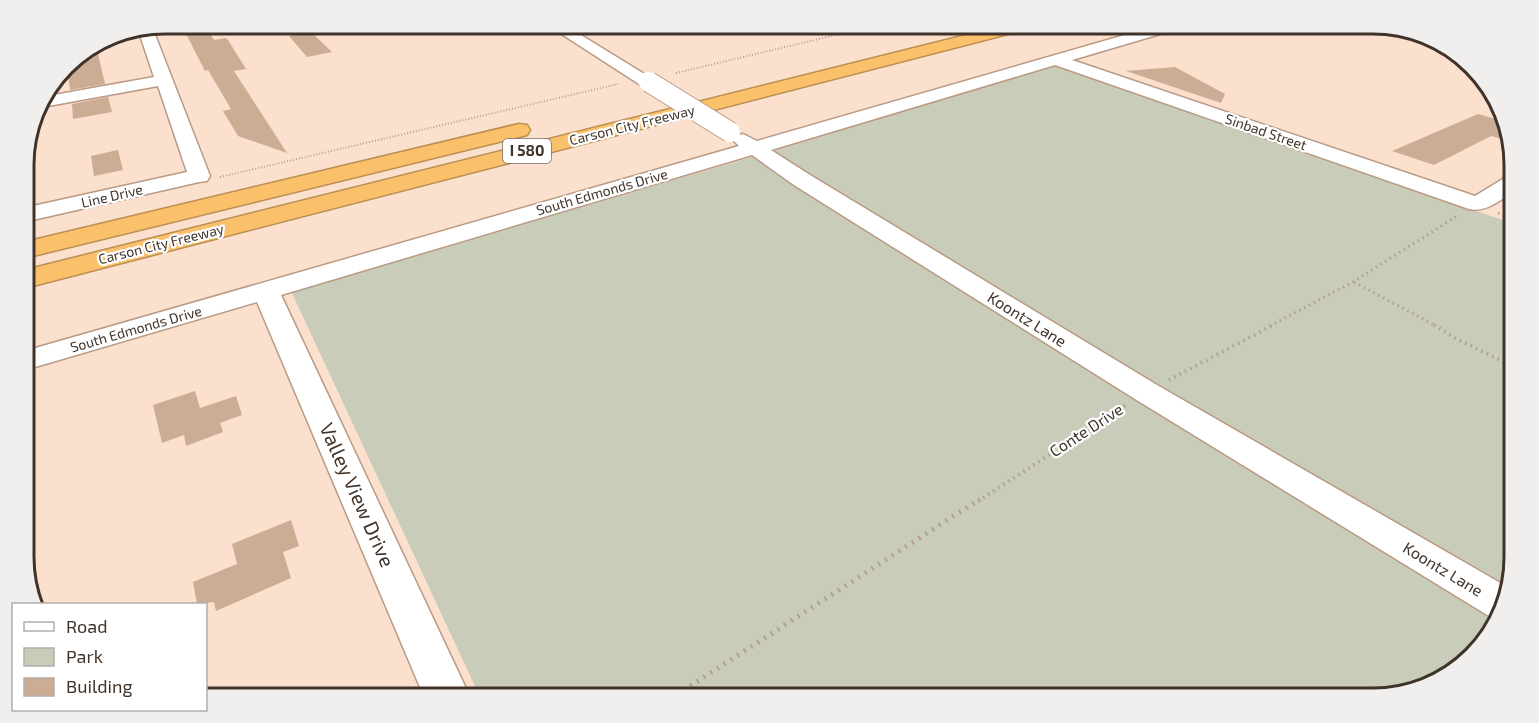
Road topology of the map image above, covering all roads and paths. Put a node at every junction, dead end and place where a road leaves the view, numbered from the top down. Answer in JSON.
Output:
{"nodes":[{"id":1,"x":838,"y":34,"type":"edge"},
{"id":2,"x":915,"y":34,"type":"edge"},
{"id":3,"x":988,"y":34,"type":"edge"},
{"id":4,"x":1144,"y":34,"type":"edge"},
{"id":5,"x":571,"y":35,"type":"edge"},
{"id":6,"x":147,"y":36,"type":"edge"},
{"id":7,"x":1055,"y":60,"type":"junction"},
{"id":8,"x":644,"y":79,"type":"junction"},
{"id":9,"x":164,"y":80,"type":"junction"},
{"id":10,"x":52,"y":101,"type":"edge"},
{"id":11,"x":637,"y":102,"type":"dead end"},
{"id":12,"x":544,"y":124,"type":"dead end"},
{"id":13,"x":742,"y":140,"type":"junction"},
{"id":14,"x":206,"y":177,"type":"junction"},
{"id":15,"x":1504,"y":188,"type":"edge"},
{"id":16,"x":1484,"y":200,"type":"junction"},
{"id":17,"x":1504,"y":203,"type":"edge"},
{"id":18,"x":35,"y":213,"type":"edge"},
{"id":19,"x":35,"y":248,"type":"edge"},
{"id":20,"x":35,"y":277,"type":"edge"},
{"id":21,"x":1353,"y":282,"type":"junction"},
{"id":22,"x":266,"y":291,"type":"junction"},
{"id":23,"x":34,"y":358,"type":"edge"},
{"id":24,"x":1504,"y":362,"type":"edge"},
{"id":25,"x":1146,"y":392,"type":"junction"},
{"id":26,"x":1497,"y":601,"type":"edge"},
{"id":27,"x":443,"y":688,"type":"edge"},
{"id":28,"x":690,"y":688,"type":"edge"}],
"edges":[{"from":1,"to":8,"type":"path"},
{"from":2,"to":11,"type":"highway","name":"Carson City Freeway"},
{"from":3,"to":20,"type":"highway","name":"Carson City Freeway","number":"I 580"},
{"from":4,"to":7,"type":"street","name":"South Edmonds Drive"},
{"from":5,"to":8,"type":"street","name":"Koontz Lane"},
{"from":6,"to":9,"type":"street"},
{"from":7,"to":13,"type":"street","name":"South Edmonds Drive"},
{"from":7,"to":16,"type":"street","name":"Sinbad Street"},
{"from":8,"to":13,"type":"street","name":"Koontz Lane","bridge":true},
{"from":8,"to":14,"type":"path"},
{"from":9,"to":10,"type":"street"},
{"from":9,"to":14,"type":"street"},
{"from":12,"to":19,"type":"highway","name":"Carson City Freeway","number":"I 580"},
{"from":13,"to":22,"type":"street","name":"South Edmonds Drive"},
{"from":13,"to":25,"type":"street","name":"Koontz Lane"},
{"from":14,"to":18,"type":"street","name":"Line Drive"},
{"from":15,"to":16,"type":"street"},
{"from":16,"to":17,"type":"street","name":"Sinbad Street"},
{"from":16,"to":21,"type":"path","name":"Conte Drive"},
{"from":21,"to":24,"type":"path"},
{"from":21,"to":25,"type":"path","name":"Conte Drive"},
{"from":22,"to":23,"type":"street","name":"South Edmonds Drive"},
{"from":22,"to":27,"type":"street","name":"Valley View Drive"},
{"from":25,"to":26,"type":"street","name":"Koontz Lane"},
{"from":25,"to":28,"type":"path","name":"Conte Drive"}]}
